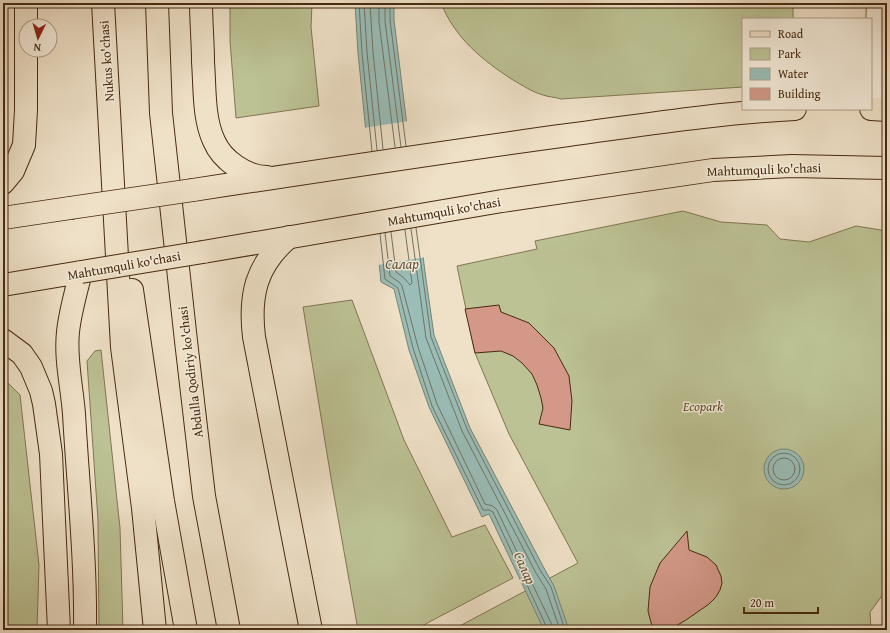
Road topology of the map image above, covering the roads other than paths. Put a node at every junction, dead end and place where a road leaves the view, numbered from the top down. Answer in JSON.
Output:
{"nodes":[{"id":1,"x":26,"y":3,"type":"edge"},
{"id":2,"x":103,"y":3,"type":"edge"},
{"id":3,"x":157,"y":3,"type":"edge"},
{"id":4,"x":201,"y":3,"type":"edge"},
{"id":5,"x":878,"y":3,"type":"edge"},
{"id":6,"x":877,"y":109,"type":"edge"},
{"id":7,"x":775,"y":110,"type":"edge"},
{"id":8,"x":110,"y":120,"type":"junction"},
{"id":9,"x":887,"y":168,"type":"edge"},
{"id":10,"x":276,"y":178,"type":"junction"},
{"id":11,"x":3,"y":183,"type":"edge"},
{"id":12,"x":3,"y":218,"type":"edge"},
{"id":13,"x":289,"y":237,"type":"junction"},
{"id":14,"x":81,"y":272,"type":"junction"},
{"id":15,"x":3,"y":285,"type":"edge"},
{"id":16,"x":3,"y":340,"type":"edge"},
{"id":17,"x":59,"y":630,"type":"edge"},
{"id":18,"x":85,"y":630,"type":"edge"},
{"id":19,"x":155,"y":630,"type":"edge"},
{"id":20,"x":186,"y":630,"type":"edge"},
{"id":21,"x":229,"y":630,"type":"edge"},
{"id":22,"x":311,"y":630,"type":"edge"}],
"edges":[{"from":1,"to":11,"type":"main road"},
{"from":2,"to":8,"type":"main road","name":"Nukus ko'chasi"},
{"from":3,"to":21,"type":"main road","name":"Abdulla Qodiriy ko'chasi"},
{"from":4,"to":10,"type":"main road"},
{"from":5,"to":6,"type":"street"},
{"from":7,"to":10,"type":"main road"},
{"from":8,"to":19,"type":"main road"},
{"from":8,"to":20,"type":"main road"},
{"from":9,"to":13,"type":"main road","name":"Mahtumquli ko'chasi"},
{"from":10,"to":12,"type":"main road","bridge":true},
{"from":13,"to":14,"type":"main road","name":"Mahtumquli ko'chasi","bridge":true},
{"from":13,"to":22,"type":"main road"},
{"from":14,"to":15,"type":"main road","name":"Mahtumquli ko'chasi"},
{"from":14,"to":18,"type":"main road"},
{"from":16,"to":17,"type":"main road"}]}
